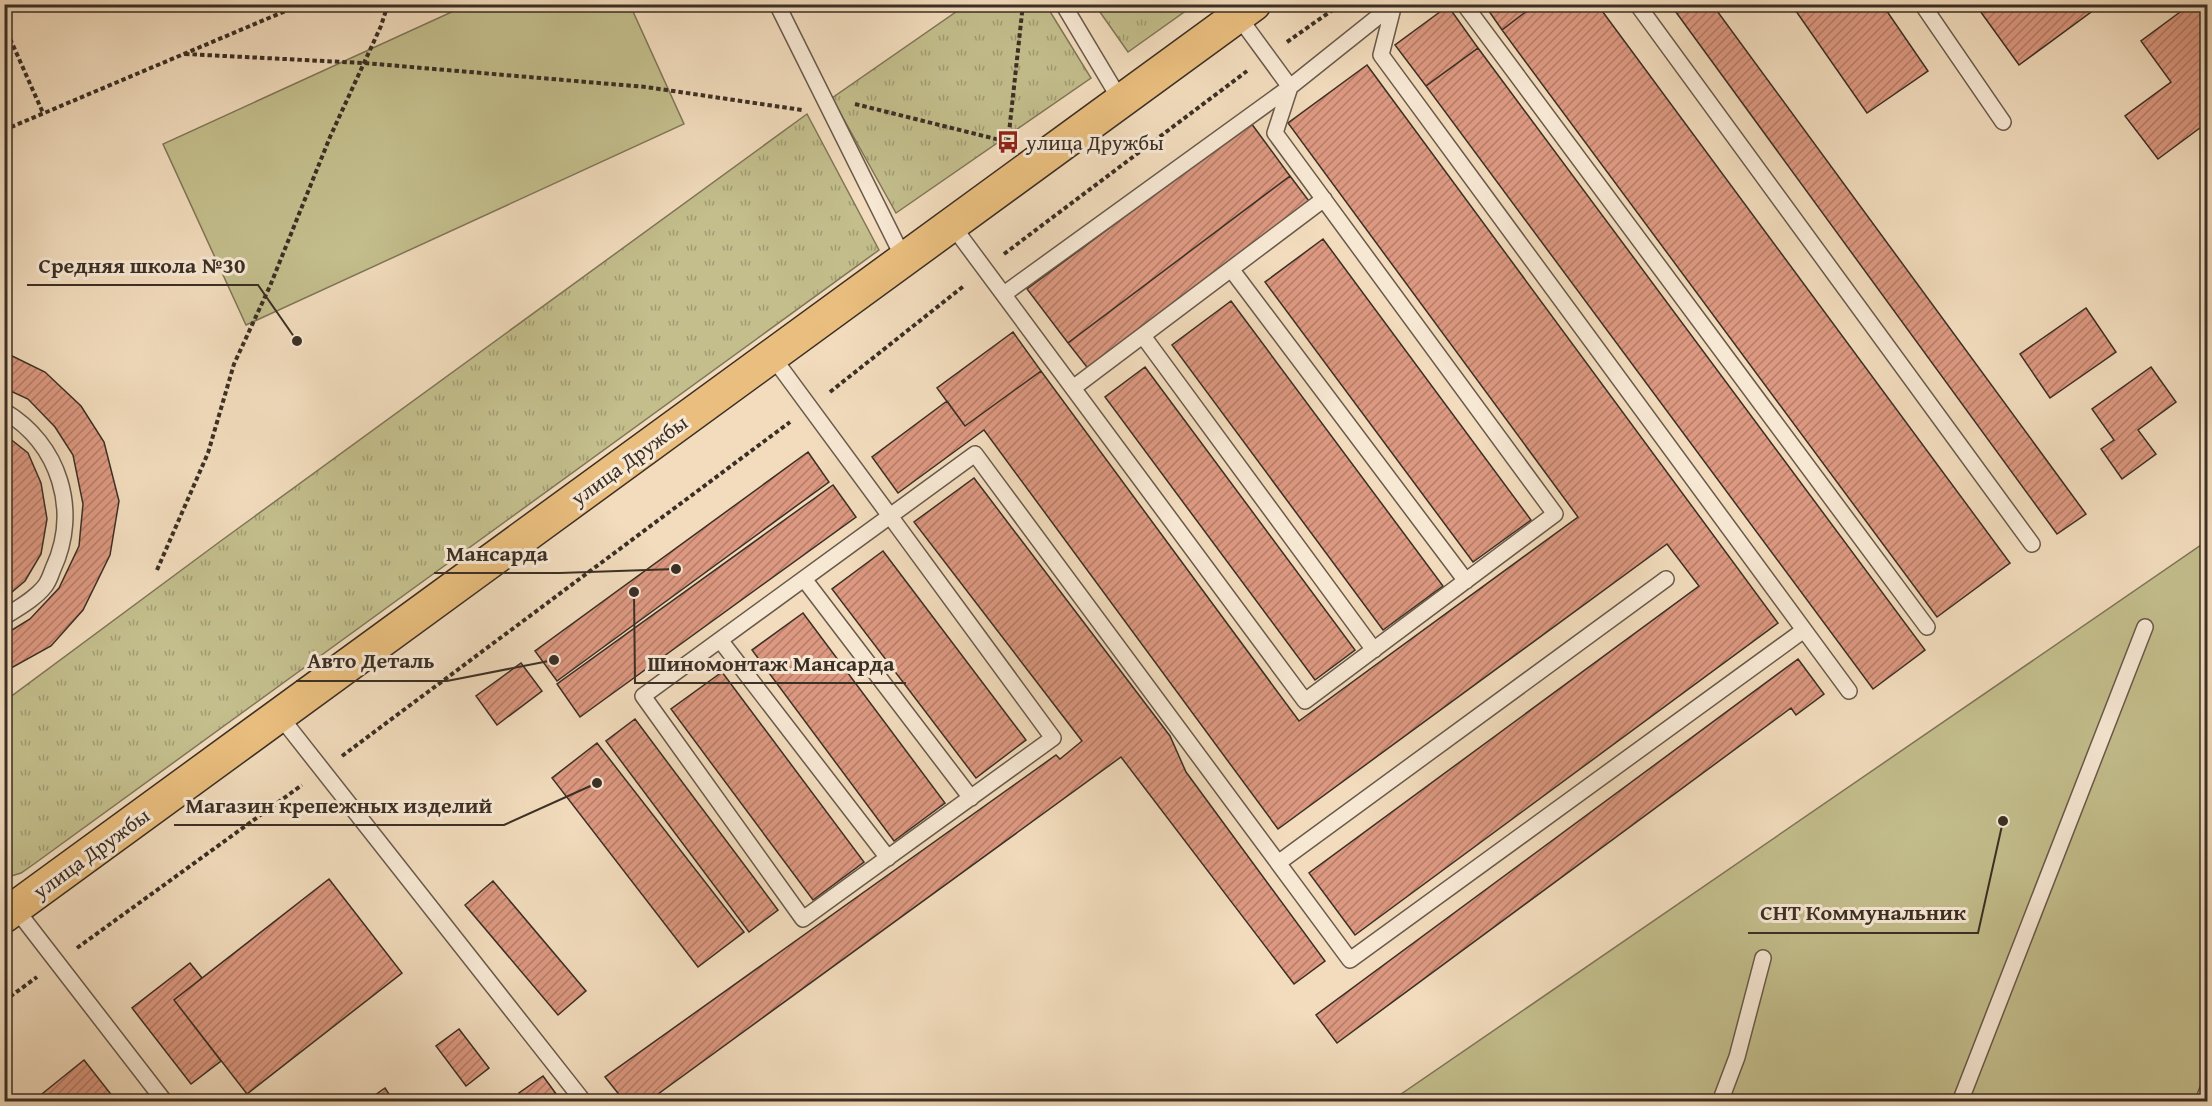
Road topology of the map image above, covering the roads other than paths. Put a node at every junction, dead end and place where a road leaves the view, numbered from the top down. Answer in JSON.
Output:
{"nodes":[{"id":1,"x":777,"y":4,"type":"edge"},
{"id":2,"x":1063,"y":4,"type":"edge"},
{"id":3,"x":1464,"y":4,"type":"edge"},
{"id":4,"x":1637,"y":4,"type":"edge"},
{"id":5,"x":1922,"y":4,"type":"edge"},
{"id":6,"x":1246,"y":10,"type":"edge"},
{"id":7,"x":1290,"y":87,"type":"junction"},
{"id":8,"x":1121,"y":101,"type":"junction"},
{"id":9,"x":2003,"y":122,"type":"dead end"},
{"id":10,"x":1324,"y":199,"type":"junction"},
{"id":11,"x":952,"y":225,"type":"junction"},
{"id":12,"x":904,"y":259,"type":"junction"},
{"id":13,"x":1231,"y":269,"type":"junction"},
{"id":14,"x":1004,"y":294,"type":"junction"},
{"id":15,"x":1143,"y":336,"type":"junction"},
{"id":16,"x":772,"y":356,"type":"junction"},
{"id":17,"x":1073,"y":388,"type":"junction"},
{"id":18,"x":4,"y":411,"type":"edge"},
{"id":19,"x":890,"y":516,"type":"junction"},
{"id":20,"x":2032,"y":544,"type":"dead end"},
{"id":21,"x":804,"y":579,"type":"junction"},
{"id":22,"x":1666,"y":579,"type":"dead end"},
{"id":23,"x":1466,"y":581,"type":"junction"},
{"id":24,"x":4,"y":617,"type":"edge"},
{"id":25,"x":1927,"y":627,"type":"dead end"},
{"id":26,"x":2145,"y":627,"type":"dead end"},
{"id":27,"x":1804,"y":630,"type":"junction"},
{"id":28,"x":720,"y":640,"type":"junction"},
{"id":29,"x":1374,"y":650,"type":"junction"},
{"id":30,"x":1849,"y":691,"type":"dead end"},
{"id":31,"x":279,"y":715,"type":"junction"},
{"id":32,"x":971,"y":798,"type":"junction"},
{"id":33,"x":888,"y":858,"type":"junction"},
{"id":34,"x":1278,"y":863,"type":"junction"},
{"id":35,"x":7,"y":913,"type":"edge"},
{"id":36,"x":1763,"y":958,"type":"dead end"},
{"id":37,"x":2208,"y":1089,"type":"edge"},
{"id":38,"x":165,"y":1101,"type":"edge"},
{"id":39,"x":584,"y":1101,"type":"edge"},
{"id":40,"x":1720,"y":1101,"type":"edge"},
{"id":41,"x":1960,"y":1101,"type":"edge"},
{"id":42,"x":2203,"y":1101,"type":"edge"}],
"edges":[{"from":1,"to":12,"type":"lane"},
{"from":2,"to":8,"type":"lane"},
{"from":3,"to":25,"type":"lane"},
{"from":4,"to":20,"type":"lane"},
{"from":5,"to":9,"type":"lane"},
{"from":6,"to":7,"type":"lane"},
{"from":6,"to":8,"type":"main road","name":"улица Дружбы"},
{"from":7,"to":10,"type":"lane"},
{"from":7,"to":14,"type":"lane"},
{"from":7,"to":27,"type":"lane"},
{"from":8,"to":11,"type":"main road","name":"улица Дружбы"},
{"from":10,"to":13,"type":"lane"},
{"from":10,"to":23,"type":"lane"},
{"from":11,"to":12,"type":"main road","name":"улица Дружбы"},
{"from":11,"to":14,"type":"lane"},
{"from":12,"to":16,"type":"main road","name":"улица Дружбы"},
{"from":13,"to":15,"type":"lane"},
{"from":13,"to":23,"type":"lane"},
{"from":14,"to":17,"type":"lane"},
{"from":15,"to":17,"type":"lane"},
{"from":15,"to":29,"type":"lane"},
{"from":16,"to":19,"type":"lane"},
{"from":16,"to":31,"type":"main road","name":"улица Дружбы"},
{"from":17,"to":29,"type":"lane"},
{"from":18,"to":24,"type":"lane"},
{"from":19,"to":21,"type":"lane"},
{"from":19,"to":32,"type":"lane"},
{"from":19,"to":34,"type":"lane"},
{"from":21,"to":28,"type":"lane"},
{"from":21,"to":32,"type":"lane"},
{"from":22,"to":34,"type":"lane"},
{"from":23,"to":29,"type":"lane"},
{"from":26,"to":41,"type":"lane"},
{"from":27,"to":30,"type":"lane"},
{"from":27,"to":34,"type":"lane"},
{"from":28,"to":33,"type":"lane"},
{"from":28,"to":33,"type":"lane"},
{"from":31,"to":35,"type":"main road","name":"улица Дружбы"},
{"from":31,"to":39,"type":"lane"},
{"from":32,"to":33,"type":"lane"},
{"from":35,"to":38,"type":"lane"},
{"from":36,"to":40,"type":"lane"},
{"from":37,"to":42,"type":"lane"}]}
